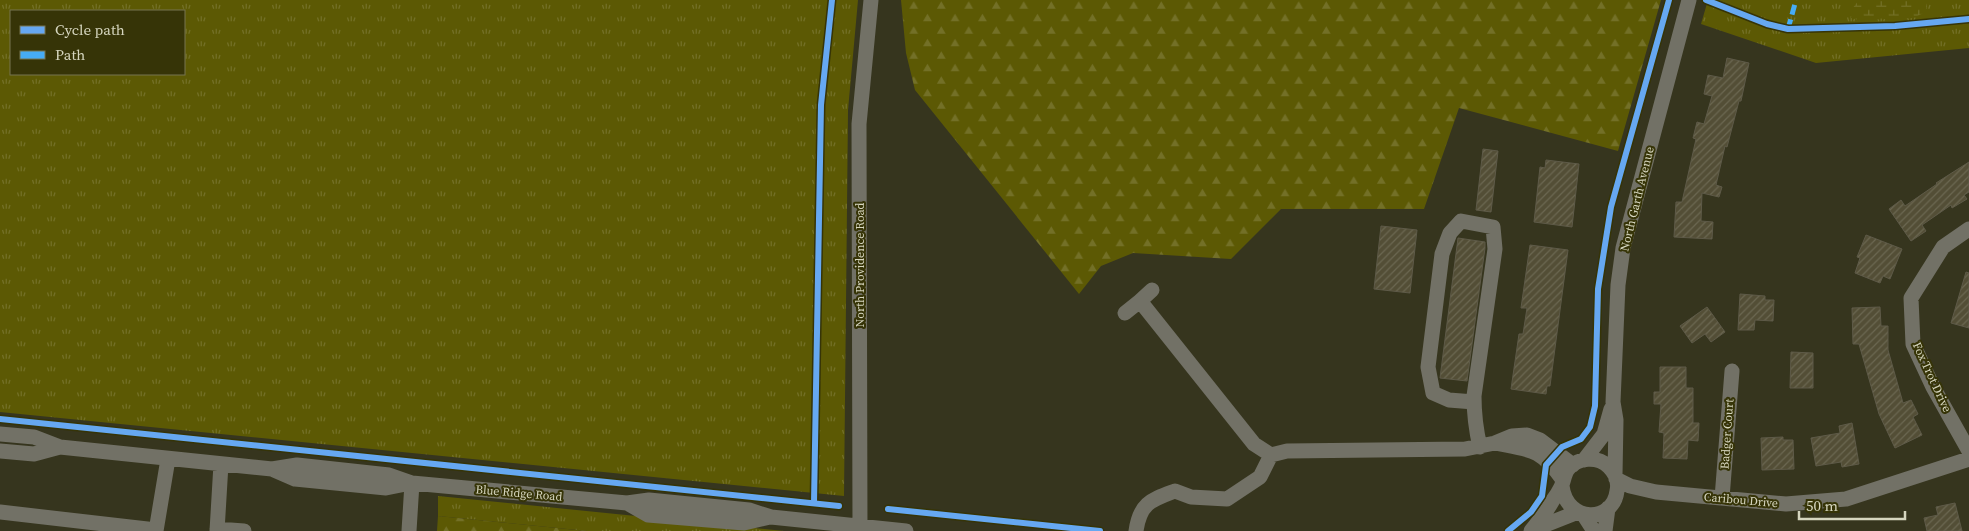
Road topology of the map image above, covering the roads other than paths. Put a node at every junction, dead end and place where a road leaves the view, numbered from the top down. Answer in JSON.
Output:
{"nodes":[{"id":1,"x":871,"y":0,"type":"edge"},
{"id":2,"x":1689,"y":0,"type":"edge"},
{"id":3,"x":1969,"y":230,"type":"edge"},
{"id":4,"x":1152,"y":290,"type":"dead end"},
{"id":5,"x":1140,"y":301,"type":"junction"},
{"id":6,"x":1125,"y":313,"type":"dead end"},
{"id":7,"x":1732,"y":371,"type":"dead end"},
{"id":8,"x":1474,"y":402,"type":"junction"},
{"id":9,"x":1613,"y":402,"type":"junction"},
{"id":10,"x":0,"y":434,"type":"edge"},
{"id":11,"x":1495,"y":443,"type":"junction"},
{"id":12,"x":1480,"y":447,"type":"junction"},
{"id":13,"x":60,"y":448,"type":"junction"},
{"id":14,"x":0,"y":451,"type":"edge"},
{"id":15,"x":1969,"y":451,"type":"edge"},
{"id":16,"x":1271,"y":455,"type":"junction"},
{"id":17,"x":168,"y":459,"type":"junction"},
{"id":18,"x":1969,"y":459,"type":"edge"},
{"id":19,"x":1578,"y":462,"type":"junction"},
{"id":20,"x":221,"y":464,"type":"junction"},
{"id":21,"x":1616,"y":477,"type":"junction"},
{"id":22,"x":412,"y":483,"type":"junction"},
{"id":23,"x":1562,"y":483,"type":"junction"},
{"id":24,"x":1656,"y":492,"type":"junction"},
{"id":25,"x":1722,"y":498,"type":"junction"},
{"id":26,"x":1611,"y":504,"type":"junction"},
{"id":27,"x":0,"y":512,"type":"edge"},
{"id":28,"x":1580,"y":513,"type":"junction"},
{"id":29,"x":860,"y":529,"type":"edge"},
{"id":30,"x":217,"y":530,"type":"edge"},
{"id":31,"x":156,"y":531,"type":"edge"},
{"id":32,"x":244,"y":531,"type":"edge"},
{"id":33,"x":409,"y":531,"type":"edge"},
{"id":34,"x":906,"y":531,"type":"edge"},
{"id":35,"x":1136,"y":531,"type":"edge"},
{"id":36,"x":1531,"y":531,"type":"edge"},
{"id":37,"x":1594,"y":531,"type":"edge"},
{"id":38,"x":1605,"y":531,"type":"edge"}],
"edges":[{"from":1,"to":29,"type":"street","name":"North Providence Road"},
{"from":2,"to":9,"type":"street","name":"North Garth Avenue"},
{"from":3,"to":15,"type":"street","name":"Fox Trot Drive"},
{"from":4,"to":5,"type":"street"},
{"from":5,"to":6,"type":"street"},
{"from":5,"to":16,"type":"street"},
{"from":7,"to":25,"type":"street","name":"Badger Court"},
{"from":8,"to":8,"type":"street"},
{"from":8,"to":12,"type":"street"},
{"from":9,"to":19,"type":"street","name":"North Garth Avenue"},
{"from":9,"to":21,"type":"street","name":"North Garth Avenue"},
{"from":10,"to":13,"type":"street","name":"Blue Ridge Road"},
{"from":11,"to":12,"type":"street"},
{"from":11,"to":19,"type":"street"},
{"from":11,"to":23,"type":"street"},
{"from":12,"to":16,"type":"street"},
{"from":13,"to":14,"type":"street","name":"Blue Ridge Road"},
{"from":13,"to":17,"type":"street","name":"Blue Ridge Road"},
{"from":16,"to":35,"type":"street"},
{"from":17,"to":20,"type":"street","name":"Blue Ridge Road"},
{"from":17,"to":31,"type":"street"},
{"from":18,"to":25,"type":"street","name":"Caribou Drive"},
{"from":19,"to":21,"type":"street"},
{"from":19,"to":23,"type":"street"},
{"from":20,"to":22,"type":"street","name":"Blue Ridge Road"},
{"from":20,"to":30,"type":"street"},
{"from":21,"to":24,"type":"street","name":"Caribou Drive"},
{"from":21,"to":26,"type":"street"},
{"from":22,"to":29,"type":"street","name":"Blue Ridge Road"},
{"from":22,"to":33,"type":"street"},
{"from":23,"to":28,"type":"street"},
{"from":23,"to":36,"type":"street"},
{"from":24,"to":25,"type":"street","name":"Caribou Drive"},
{"from":24,"to":26,"type":"street","name":"Caribou Drive"},
{"from":26,"to":28,"type":"street"},
{"from":26,"to":38,"type":"street"},
{"from":27,"to":31,"type":"street"},
{"from":28,"to":36,"type":"street"},
{"from":28,"to":37,"type":"street"},
{"from":29,"to":34,"type":"street","name":"Blue Ridge Road"},
{"from":30,"to":32,"type":"street"}]}
